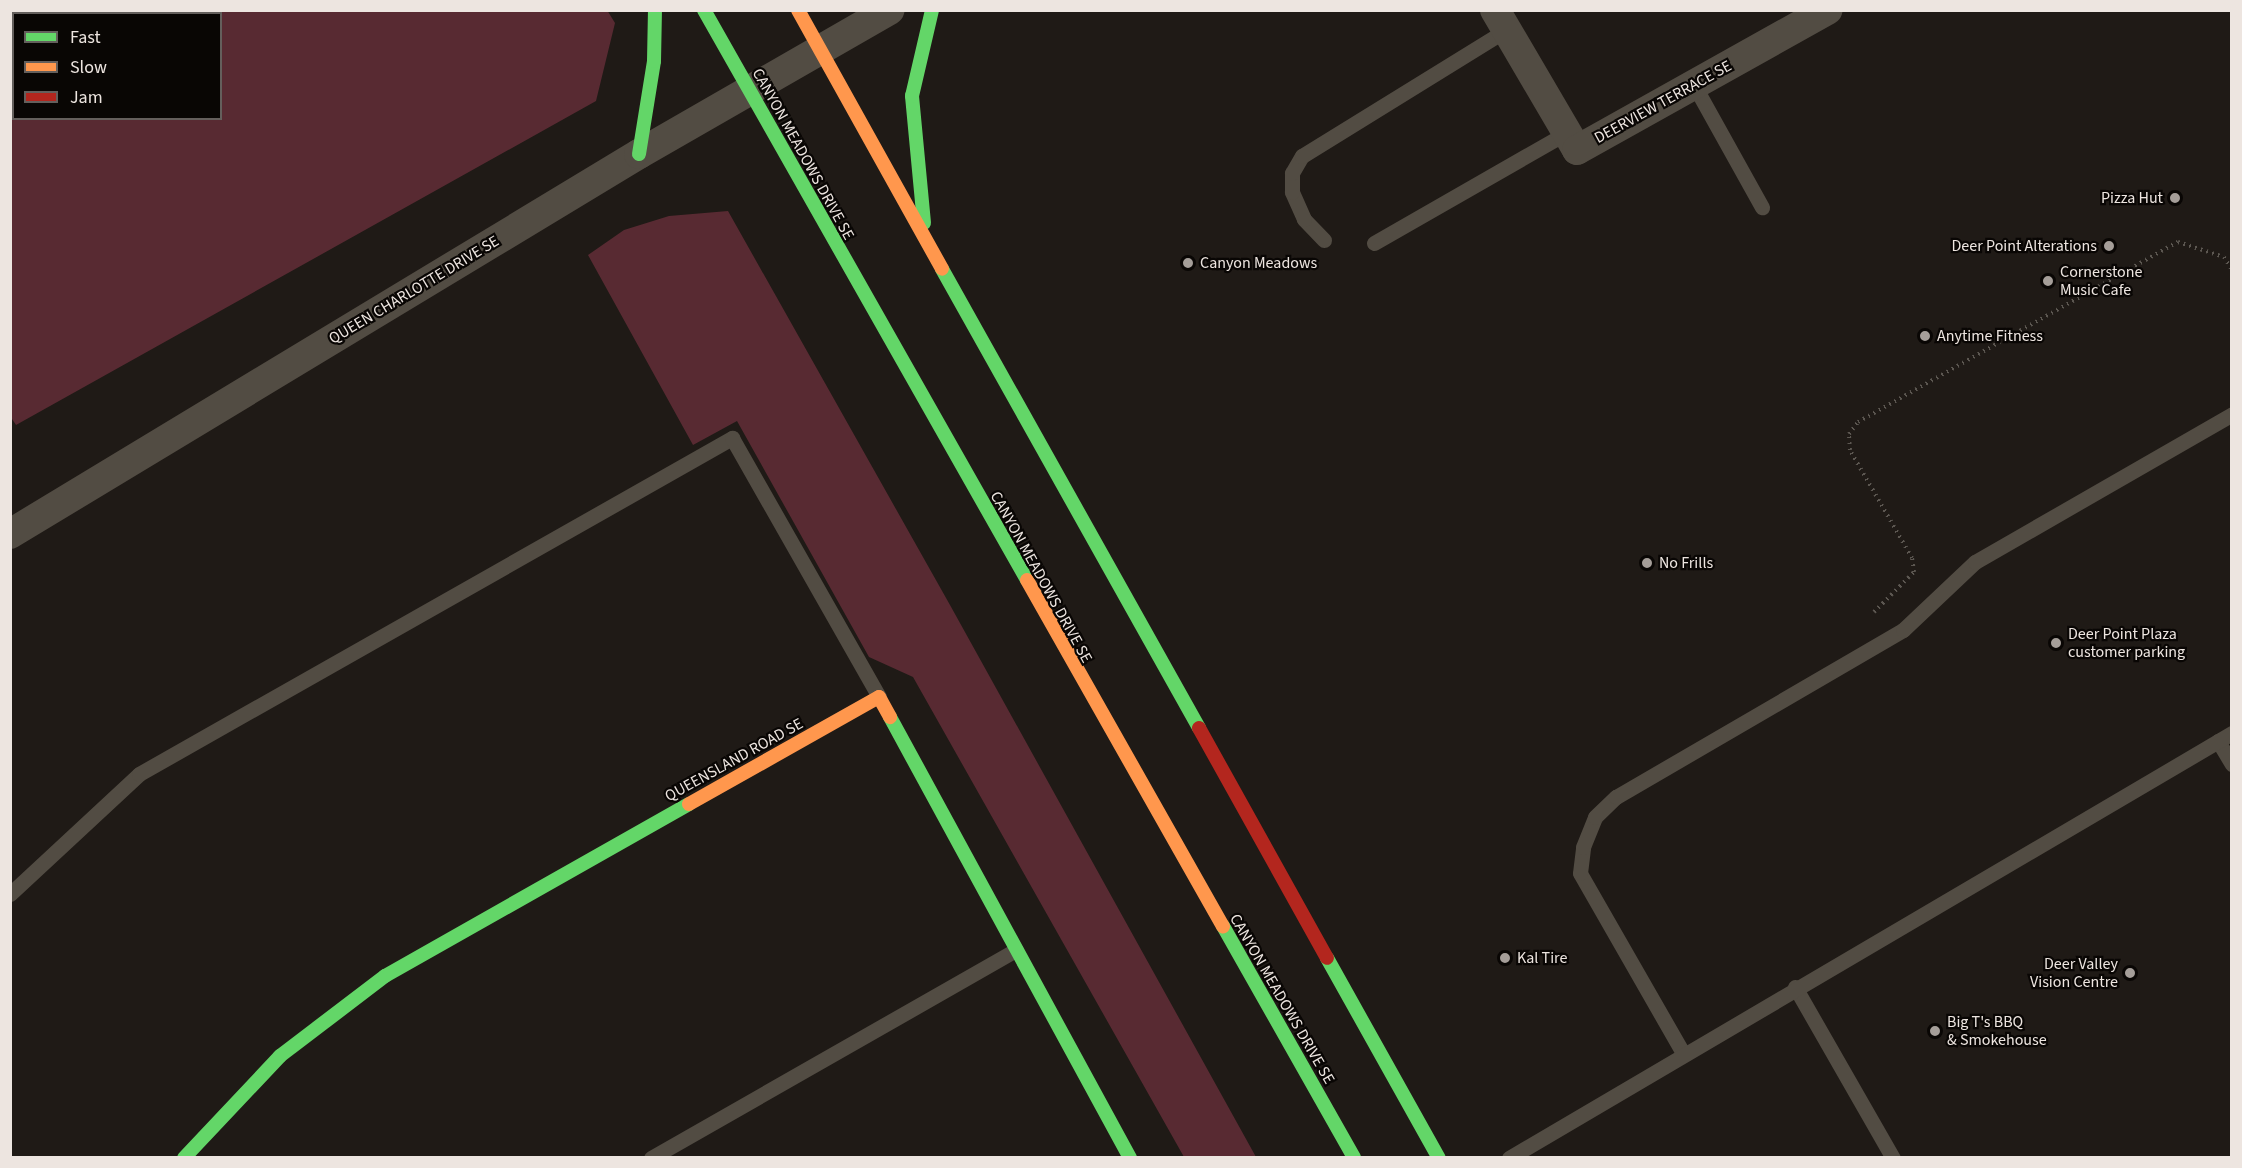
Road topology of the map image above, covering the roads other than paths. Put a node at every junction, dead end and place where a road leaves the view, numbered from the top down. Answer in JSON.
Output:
{"nodes":[{"id":1,"x":654,"y":10,"type":"edge"},
{"id":2,"x":704,"y":10,"type":"edge"},
{"id":3,"x":798,"y":10,"type":"edge"},
{"id":4,"x":889,"y":10,"type":"edge"},
{"id":5,"x":932,"y":10,"type":"edge"},
{"id":6,"x":1827,"y":10,"type":"edge"},
{"id":7,"x":1501,"y":20,"type":"edge"},
{"id":8,"x":820,"y":49,"type":"junction"},
{"id":9,"x":1694,"y":85,"type":"junction"},
{"id":10,"x":749,"y":93,"type":"junction"},
{"id":11,"x":1566,"y":133,"type":"junction"},
{"id":12,"x":639,"y":154,"type":"junction"},
{"id":13,"x":1762,"y":207,"type":"dead end"},
{"id":14,"x":925,"y":234,"type":"junction"},
{"id":15,"x":1324,"y":240,"type":"dead end"},
{"id":16,"x":1374,"y":243,"type":"dead end"},
{"id":17,"x":2232,"y":414,"type":"edge"},
{"id":18,"x":10,"y":534,"type":"edge"},
{"id":19,"x":879,"y":697,"type":"junction"},
{"id":20,"x":2232,"y":733,"type":"edge"},
{"id":21,"x":2218,"y":741,"type":"junction"},
{"id":22,"x":2232,"y":764,"type":"edge"},
{"id":23,"x":10,"y":894,"type":"edge"},
{"id":24,"x":1016,"y":950,"type":"junction"},
{"id":25,"x":1795,"y":987,"type":"junction"},
{"id":26,"x":1683,"y":1053,"type":"junction"},
{"id":27,"x":184,"y":1158,"type":"edge"},
{"id":28,"x":651,"y":1158,"type":"edge"},
{"id":29,"x":1130,"y":1158,"type":"edge"},
{"id":30,"x":1354,"y":1158,"type":"edge"},
{"id":31,"x":1439,"y":1158,"type":"edge"},
{"id":32,"x":1509,"y":1158,"type":"edge"},
{"id":33,"x":1893,"y":1158,"type":"edge"}],
"edges":[{"from":1,"to":12,"type":"street"},
{"from":2,"to":10,"type":"street","name":"CANYON MEADOWS DRIVE SE"},
{"from":3,"to":8,"type":"street"},
{"from":4,"to":8,"type":"street","name":"QUEEN CHARLOTTE DRIVE SE"},
{"from":5,"to":14,"type":"street"},
{"from":6,"to":9,"type":"street","name":"DEERVIEW TERRACE SE"},
{"from":7,"to":11,"type":"street","name":"DEERVIEW TERRACE SE"},
{"from":7,"to":15,"type":"lane"},
{"from":8,"to":10,"type":"street","name":"QUEEN CHARLOTTE DRIVE SE"},
{"from":8,"to":14,"type":"street"},
{"from":9,"to":11,"type":"street","name":"DEERVIEW TERRACE SE"},
{"from":9,"to":13,"type":"lane"},
{"from":10,"to":12,"type":"street","name":"QUEEN CHARLOTTE DRIVE SE"},
{"from":10,"to":30,"type":"street","name":"CANYON MEADOWS DRIVE SE"},
{"from":11,"to":16,"type":"lane"},
{"from":12,"to":18,"type":"street","name":"QUEEN CHARLOTTE DRIVE SE"},
{"from":14,"to":31,"type":"street"},
{"from":17,"to":26,"type":"lane"},
{"from":19,"to":23,"type":"lane"},
{"from":19,"to":24,"type":"street"},
{"from":19,"to":27,"type":"street","name":"QUEENSLAND ROAD SE"},
{"from":20,"to":21,"type":"lane"},
{"from":21,"to":22,"type":"lane"},
{"from":21,"to":25,"type":"lane"},
{"from":24,"to":28,"type":"lane"},
{"from":24,"to":29,"type":"street"},
{"from":25,"to":26,"type":"lane"},
{"from":25,"to":33,"type":"lane"},
{"from":26,"to":32,"type":"lane"}]}
